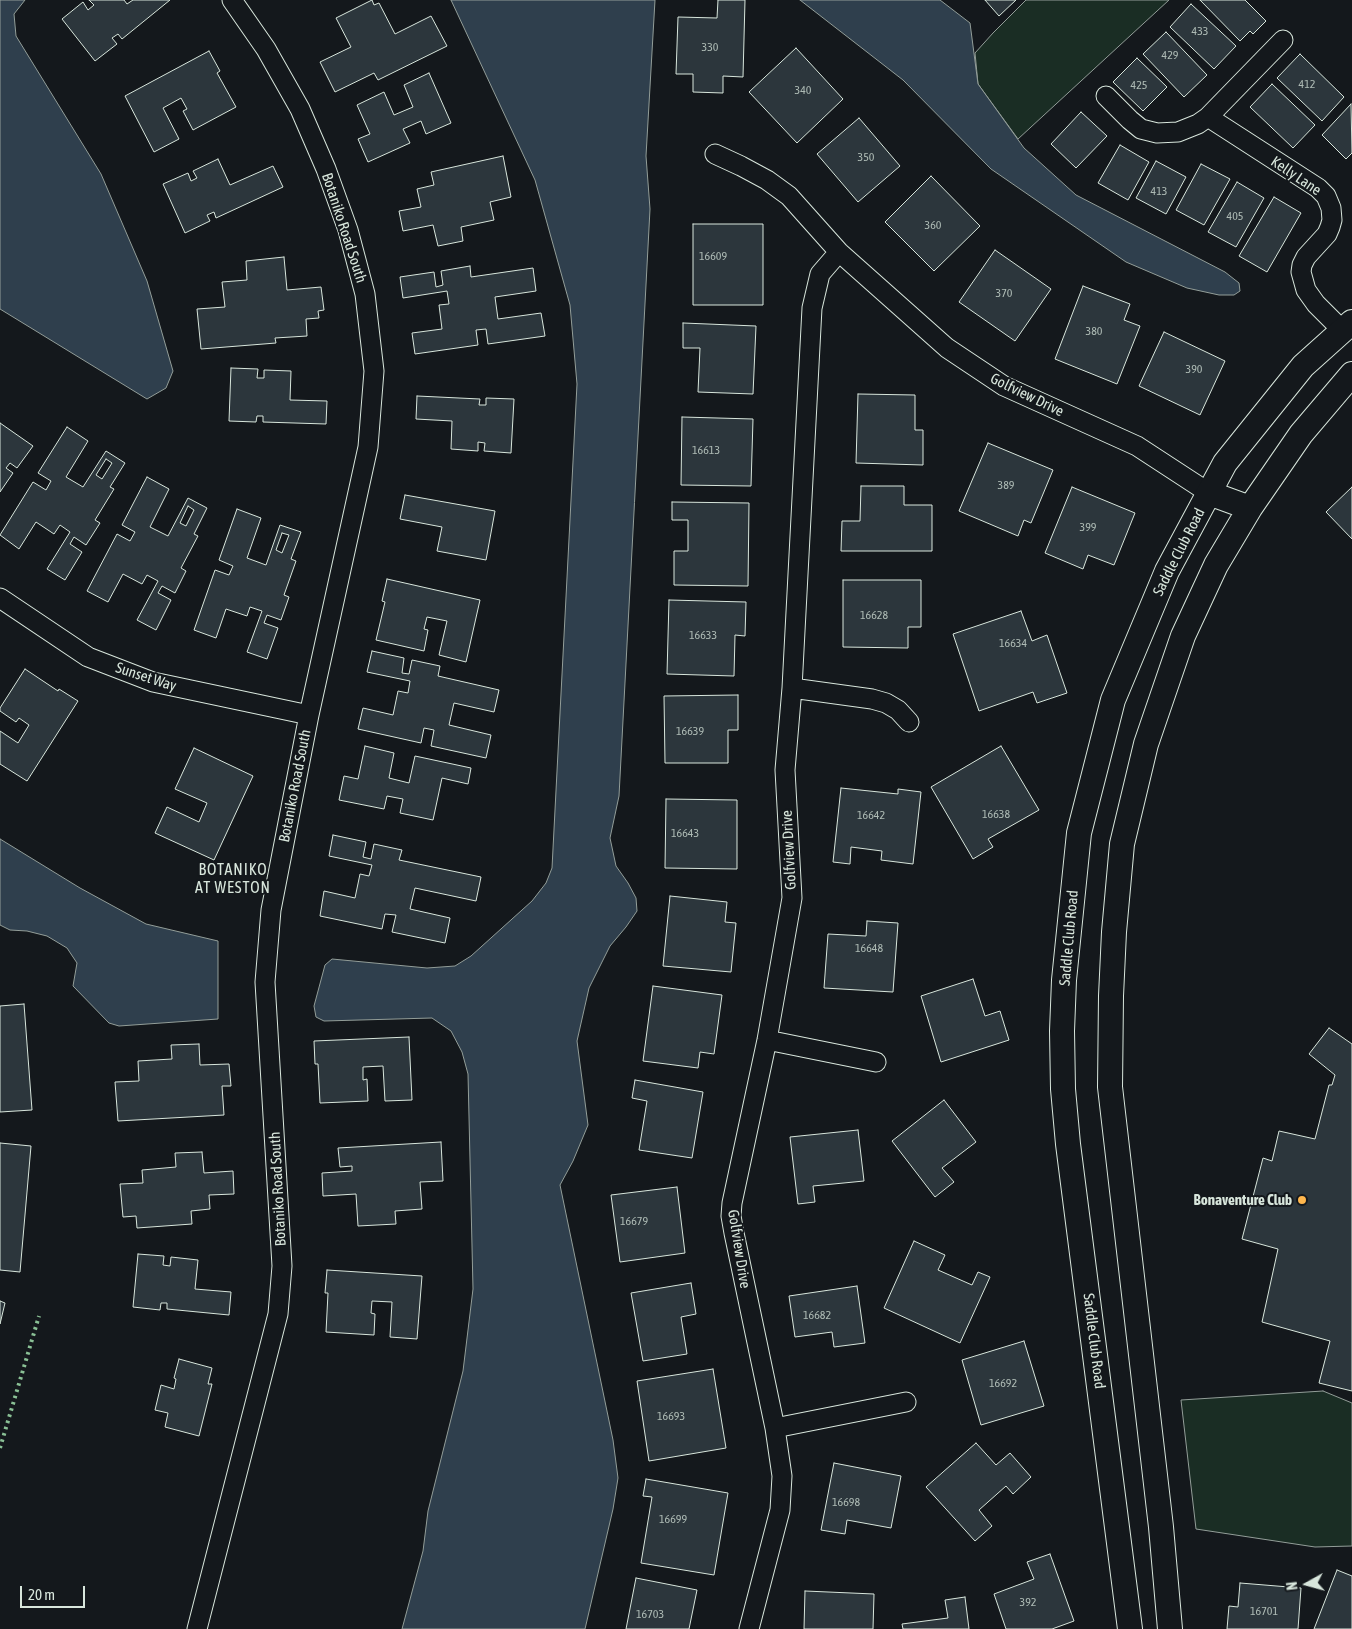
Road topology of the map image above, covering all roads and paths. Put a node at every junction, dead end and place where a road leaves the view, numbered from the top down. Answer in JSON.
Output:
{"nodes":[{"id":1,"x":232,"y":0,"type":"edge"},
{"id":2,"x":1283,"y":40,"type":"dead end"},
{"id":3,"x":1106,"y":96,"type":"dead end"},
{"id":4,"x":1208,"y":117,"type":"junction"},
{"id":5,"x":715,"y":154,"type":"dead end"},
{"id":6,"x":838,"y":252,"type":"junction"},
{"id":7,"x":1347,"y":326,"type":"edge"},
{"id":8,"x":1352,"y":374,"type":"edge"},
{"id":9,"x":1209,"y":493,"type":"junction"},
{"id":10,"x":1250,"y":508,"type":"junction"},
{"id":11,"x":0,"y":598,"type":"edge"},
{"id":12,"x":792,"y":688,"type":"junction"},
{"id":13,"x":308,"y":715,"type":"junction"},
{"id":14,"x":909,"y":722,"type":"dead end"},
{"id":15,"x":767,"y":1040,"type":"junction"},
{"id":16,"x":876,"y":1062,"type":"dead end"},
{"id":17,"x":906,"y":1402,"type":"dead end"},
{"id":18,"x":775,"y":1428,"type":"junction"},
{"id":19,"x":197,"y":1629,"type":"edge"},
{"id":20,"x":749,"y":1629,"type":"edge"},
{"id":21,"x":1130,"y":1629,"type":"edge"},
{"id":22,"x":1170,"y":1629,"type":"edge"}],
"edges":[{"from":1,"to":13,"type":"street","name":"Botaniko Road South"},
{"from":2,"to":4,"type":"street"},
{"from":3,"to":4,"type":"street"},
{"from":4,"to":7,"type":"street","name":"Kelly Lane"},
{"from":5,"to":6,"type":"street","name":"Golfview Drive"},
{"from":6,"to":9,"type":"street","name":"Golfview Drive"},
{"from":6,"to":12,"type":"street","name":"Golfview Drive"},
{"from":7,"to":9,"type":"street","name":"Saddle Club Road"},
{"from":8,"to":10,"type":"street"},
{"from":9,"to":10,"type":"street"},
{"from":9,"to":21,"type":"street","name":"Saddle Club Road"},
{"from":10,"to":22,"type":"street"},
{"from":11,"to":13,"type":"street","name":"Sunset Way"},
{"from":12,"to":14,"type":"street"},
{"from":12,"to":15,"type":"street","name":"Golfview Drive"},
{"from":13,"to":19,"type":"street","name":"Botaniko Road South"},
{"from":15,"to":16,"type":"street"},
{"from":15,"to":18,"type":"street","name":"Golfview Drive"},
{"from":17,"to":18,"type":"street"},
{"from":18,"to":20,"type":"street","name":"Golfview Drive"}]}
